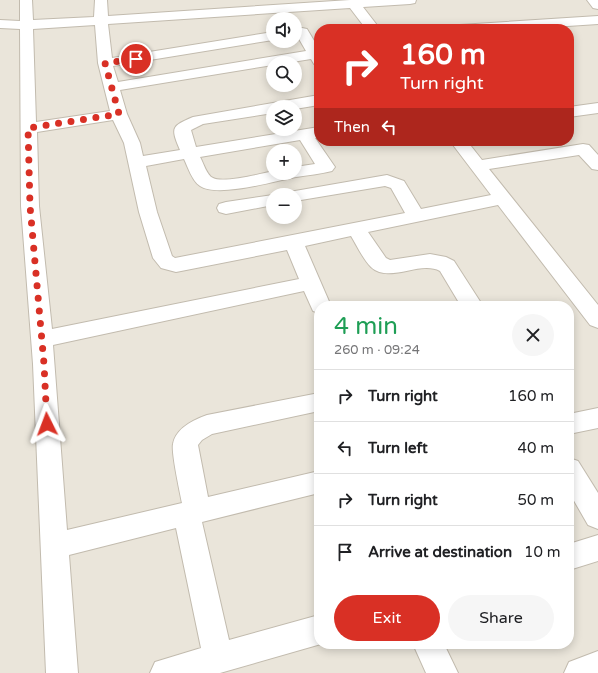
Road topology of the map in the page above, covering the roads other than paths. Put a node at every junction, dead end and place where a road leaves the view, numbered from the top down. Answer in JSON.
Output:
{"nodes":[{"id":1,"x":26,"y":0,"type":"edge"},
{"id":2,"x":101,"y":0,"type":"edge"},
{"id":3,"x":410,"y":0,"type":"edge"},
{"id":4,"x":594,"y":0,"type":"edge"},
{"id":5,"x":390,"y":1,"type":"edge"},
{"id":6,"x":354,"y":4,"type":"junction"},
{"id":7,"x":598,"y":5,"type":"edge"},
{"id":8,"x":301,"y":12,"type":"edge"},
{"id":9,"x":266,"y":13,"type":"edge"},
{"id":10,"x":100,"y":20,"type":"junction"},
{"id":11,"x":598,"y":20,"type":"edge"},
{"id":12,"x":0,"y":24,"type":"edge"},
{"id":13,"x":369,"y":24,"type":"edge"},
{"id":14,"x":537,"y":24,"type":"edge"},
{"id":15,"x":26,"y":25,"type":"junction"},
{"id":16,"x":302,"y":36,"type":"edge"},
{"id":17,"x":266,"y":37,"type":"edge"},
{"id":18,"x":314,"y":54,"type":"edge"},
{"id":19,"x":314,"y":58,"type":"edge"},
{"id":20,"x":105,"y":63,"type":"junction"},
{"id":21,"x":112,"y":87,"type":"junction"},
{"id":22,"x":314,"y":101,"type":"edge"},
{"id":23,"x":302,"y":103,"type":"edge"},
{"id":24,"x":598,"y":108,"type":"edge"},
{"id":25,"x":266,"y":109,"type":"edge"},
{"id":26,"x":574,"y":111,"type":"edge"},
{"id":27,"x":119,"y":114,"type":"junction"},
{"id":28,"x":28,"y":128,"type":"junction"},
{"id":29,"x":312,"y":134,"type":"edge"},
{"id":30,"x":317,"y":146,"type":"edge"},
{"id":31,"x":462,"y":146,"type":"edge"},
{"id":32,"x":590,"y":147,"type":"edge"},
{"id":33,"x":190,"y":154,"type":"junction"},
{"id":34,"x":137,"y":162,"type":"junction"},
{"id":35,"x":598,"y":165,"type":"edge"},
{"id":36,"x":478,"y":166,"type":"junction"},
{"id":37,"x":302,"y":171,"type":"edge"},
{"id":38,"x":266,"y":178,"type":"edge"},
{"id":39,"x":302,"y":195,"type":"edge"},
{"id":40,"x":503,"y":198,"type":"junction"},
{"id":41,"x":266,"y":201,"type":"edge"},
{"id":42,"x":226,"y":208,"type":"dead end"},
{"id":43,"x":416,"y":216,"type":"junction"},
{"id":44,"x":356,"y":228,"type":"junction"},
{"id":45,"x":294,"y":242,"type":"junction"},
{"id":46,"x":311,"y":284,"type":"junction"},
{"id":47,"x":318,"y":301,"type":"edge"},
{"id":48,"x":469,"y":301,"type":"edge"},
{"id":49,"x":598,"y":320,"type":"edge"},
{"id":50,"x":42,"y":339,"type":"junction"},
{"id":51,"x":314,"y":403,"type":"edge"},
{"id":52,"x":598,"y":418,"type":"edge"},
{"id":53,"x":574,"y":423,"type":"edge"},
{"id":54,"x":574,"y":477,"type":"edge"},
{"id":55,"x":314,"y":483,"type":"edge"},
{"id":56,"x":192,"y":513,"type":"junction"},
{"id":57,"x":598,"y":517,"type":"edge"},
{"id":58,"x":54,"y":546,"type":"junction"},
{"id":59,"x":598,"y":548,"type":"edge"},
{"id":60,"x":574,"y":555,"type":"edge"},
{"id":61,"x":314,"y":631,"type":"edge"},
{"id":62,"x":430,"y":649,"type":"edge"},
{"id":63,"x":218,"y":658,"type":"junction"},
{"id":64,"x":598,"y":667,"type":"edge"},
{"id":65,"x":62,"y":673,"type":"edge"},
{"id":66,"x":166,"y":673,"type":"edge"},
{"id":67,"x":442,"y":673,"type":"edge"},
{"id":68,"x":580,"y":673,"type":"edge"}],
"edges":[{"from":1,"to":15,"type":"street"},
{"from":2,"to":10,"type":"street"},
{"from":3,"to":5,"type":"street"},
{"from":4,"to":7,"type":"street"},
{"from":5,"to":6,"type":"street"},
{"from":6,"to":8,"type":"street"},
{"from":6,"to":13,"type":"street"},
{"from":9,"to":10,"type":"street"},
{"from":10,"to":15,"type":"street"},
{"from":10,"to":20,"type":"street"},
{"from":11,"to":14,"type":"street"},
{"from":12,"to":15,"type":"street"},
{"from":15,"to":28,"type":"street"},
{"from":16,"to":18,"type":"street"},
{"from":17,"to":20,"type":"street"},
{"from":19,"to":21,"type":"street"},
{"from":20,"to":21,"type":"street"},
{"from":21,"to":27,"type":"street"},
{"from":22,"to":23,"type":"street"},
{"from":24,"to":26,"type":"street"},
{"from":25,"to":33,"type":"street"},
{"from":27,"to":28,"type":"street"},
{"from":27,"to":34,"type":"street"},
{"from":28,"to":50,"type":"street"},
{"from":29,"to":33,"type":"street"},
{"from":30,"to":37,"type":"street"},
{"from":31,"to":36,"type":"street"},
{"from":32,"to":35,"type":"street"},
{"from":32,"to":36,"type":"street"},
{"from":33,"to":34,"type":"street"},
{"from":33,"to":38,"type":"street"},
{"from":34,"to":45,"type":"street"},
{"from":36,"to":40,"type":"street"},
{"from":39,"to":43,"type":"street"},
{"from":40,"to":43,"type":"street"},
{"from":40,"to":49,"type":"street"},
{"from":41,"to":42,"type":"street"},
{"from":43,"to":44,"type":"street"},
{"from":44,"to":45,"type":"street"},
{"from":44,"to":48,"type":"street"},
{"from":45,"to":46,"type":"street"},
{"from":46,"to":47,"type":"street"},
{"from":46,"to":50,"type":"street"},
{"from":50,"to":58,"type":"street"},
{"from":51,"to":56,"type":"street"},
{"from":52,"to":53,"type":"street"},
{"from":54,"to":57,"type":"street"},
{"from":55,"to":56,"type":"street"},
{"from":56,"to":58,"type":"street"},
{"from":56,"to":63,"type":"street"},
{"from":58,"to":65,"type":"street"},
{"from":59,"to":60,"type":"street"},
{"from":61,"to":63,"type":"street"},
{"from":62,"to":67,"type":"street"},
{"from":63,"to":66,"type":"street"},
{"from":64,"to":68,"type":"street"}]}
